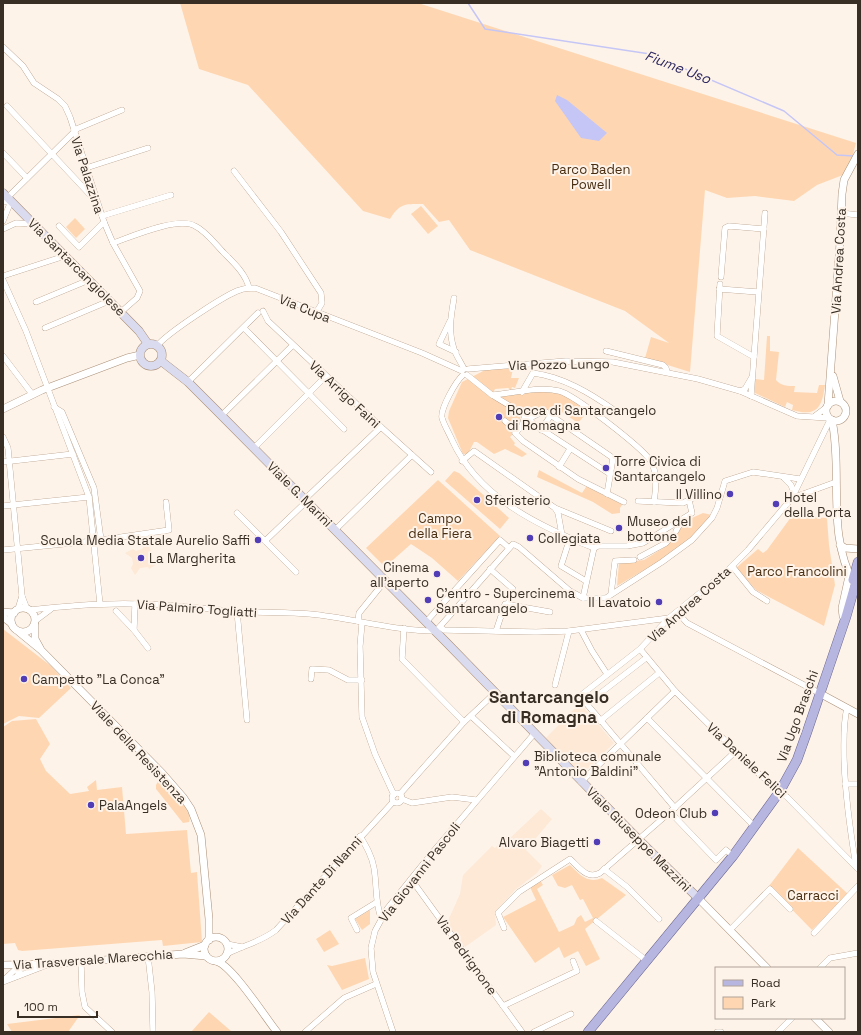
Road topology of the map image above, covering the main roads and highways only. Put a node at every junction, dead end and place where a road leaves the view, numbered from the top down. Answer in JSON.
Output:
{"nodes":[{"id":1,"x":6,"y":198,"type":"edge"},
{"id":2,"x":148,"y":344,"type":"junction"},
{"id":3,"x":161,"y":361,"type":"junction"},
{"id":4,"x":858,"y":562,"type":"edge"},
{"id":5,"x":854,"y":580,"type":"edge"},
{"id":6,"x":838,"y":640,"type":"junction"},
{"id":7,"x":495,"y":692,"type":"joint"},
{"id":8,"x":698,"y":898,"type":"junction"},
{"id":9,"x":588,"y":1032,"type":"edge"}],
"edges":[{"from":1,"to":2,"type":"main road","name":"Via Santarcangiolese"},
{"from":2,"to":3,"type":"main road"},
{"from":2,"to":3,"type":"main road"},
{"from":3,"to":7,"type":"main road","name":"Viale G. Marini"},
{"from":4,"to":5,"type":"main road","name":"Via Ugo Braschi"},
{"from":5,"to":6,"type":"main road","name":"Via Ugo Braschi"},
{"from":5,"to":6,"type":"main road","name":"Via Ugo Braschi"},
{"from":6,"to":8,"type":"main road","name":"Via Ugo Braschi"},
{"from":7,"to":8,"type":"main road","name":"Viale Giuseppe Mazzini"},
{"from":8,"to":9,"type":"main road","name":"Via Ugo Braschi"}]}
